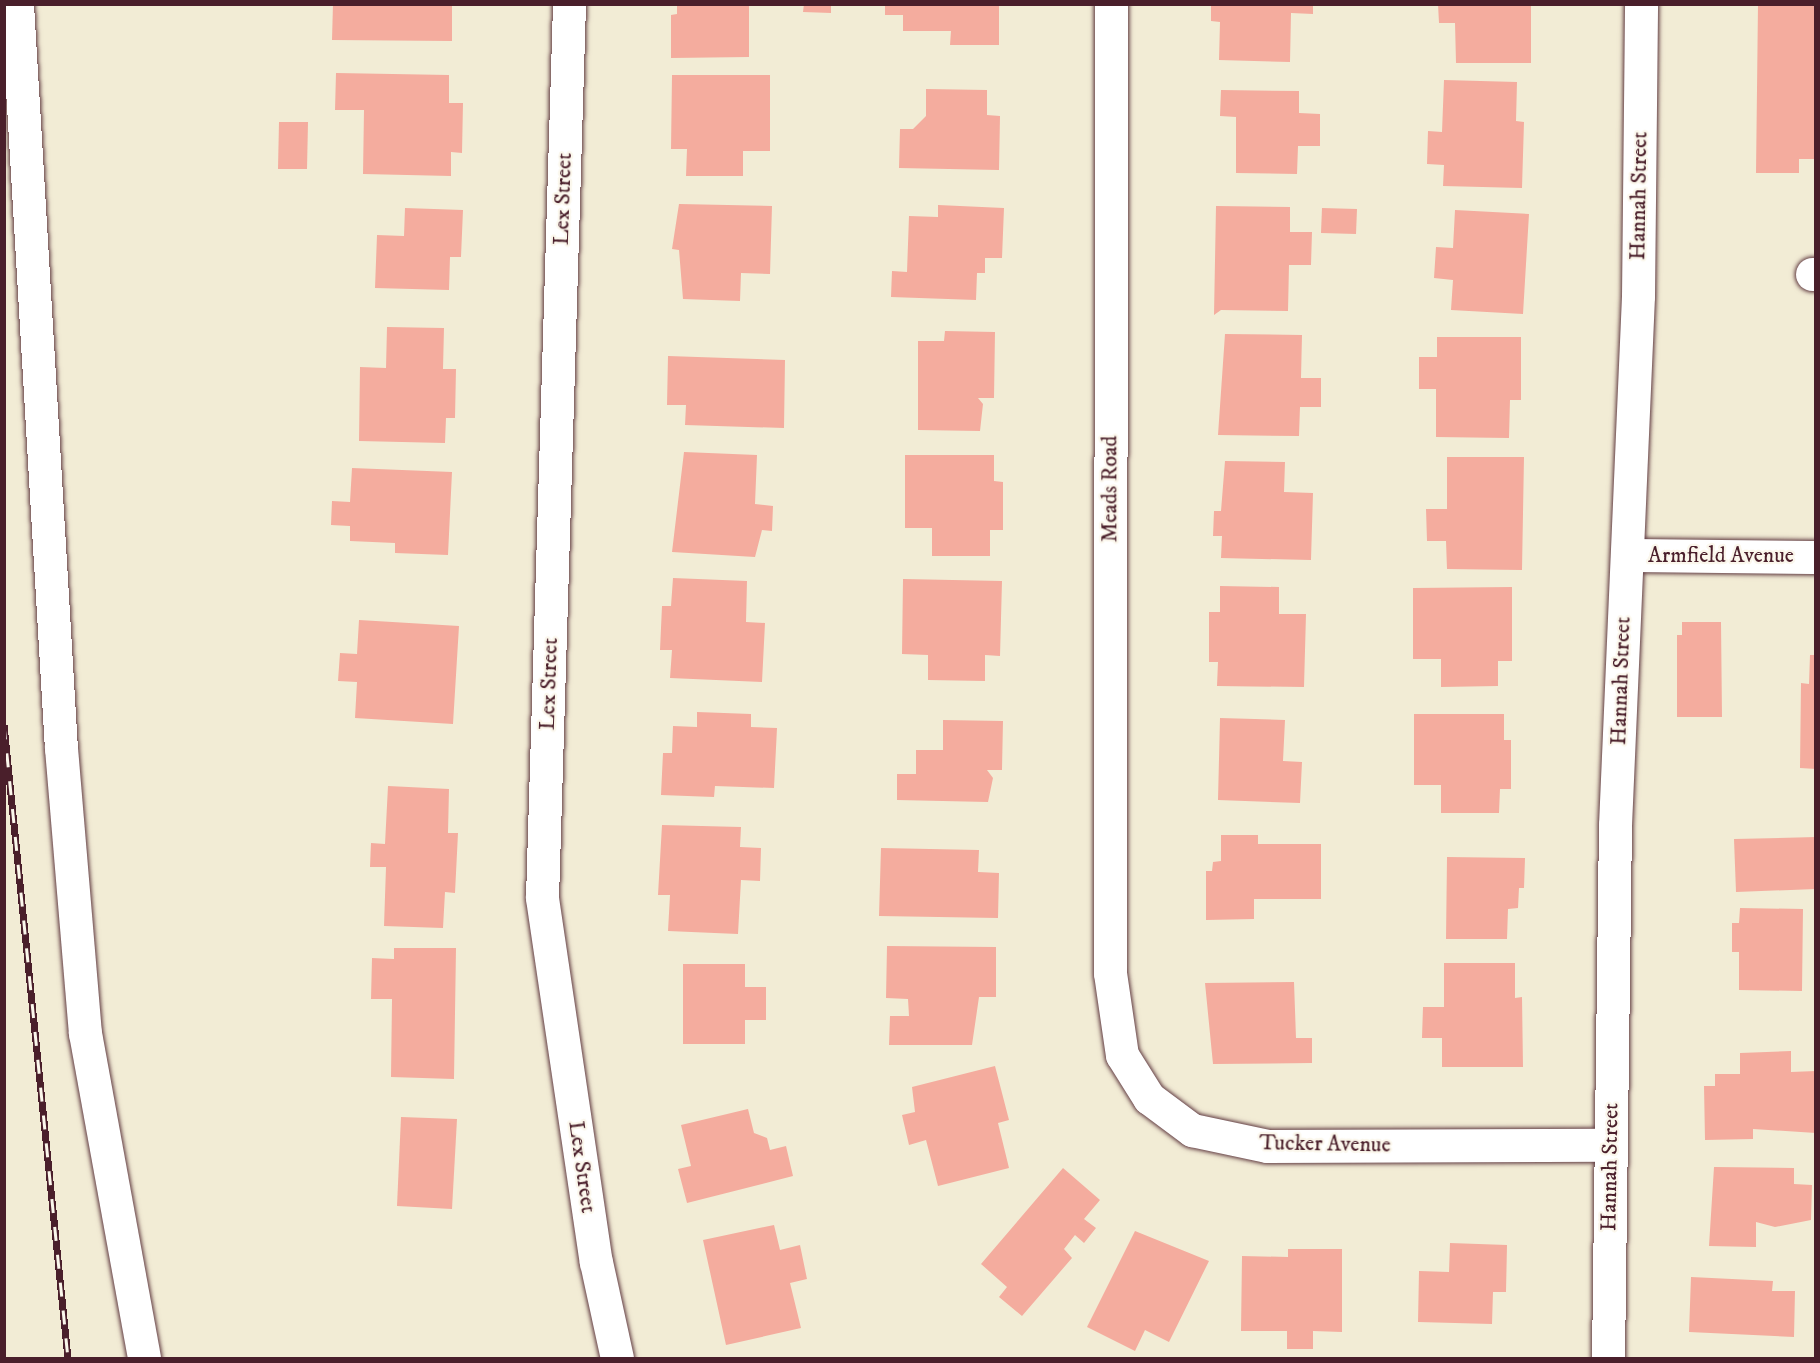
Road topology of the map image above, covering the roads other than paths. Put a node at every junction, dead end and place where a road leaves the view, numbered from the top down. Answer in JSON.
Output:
{"nodes":[{"id":1,"x":17,"y":4,"type":"edge"},
{"id":2,"x":569,"y":4,"type":"edge"},
{"id":3,"x":1111,"y":4,"type":"edge"},
{"id":4,"x":1641,"y":4,"type":"edge"},
{"id":5,"x":1627,"y":555,"type":"junction"},
{"id":6,"x":1815,"y":557,"type":"edge"},
{"id":7,"x":1110,"y":973,"type":"joint"},
{"id":8,"x":1611,"y":1145,"type":"junction"},
{"id":9,"x":144,"y":1359,"type":"edge"},
{"id":10,"x":617,"y":1359,"type":"edge"},
{"id":11,"x":1608,"y":1359,"type":"edge"}],
"edges":[{"from":1,"to":9,"type":"street"},
{"from":2,"to":10,"type":"street","name":"Lex Street"},
{"from":3,"to":7,"type":"street","name":"Meads Road"},
{"from":4,"to":5,"type":"street","name":"Hannah Street"},
{"from":5,"to":6,"type":"street","name":"Armfield Avenue"},
{"from":5,"to":8,"type":"street","name":"Hannah Street"},
{"from":7,"to":8,"type":"street","name":"Tucker Avenue"},
{"from":8,"to":11,"type":"street","name":"Hannah Street"}]}
